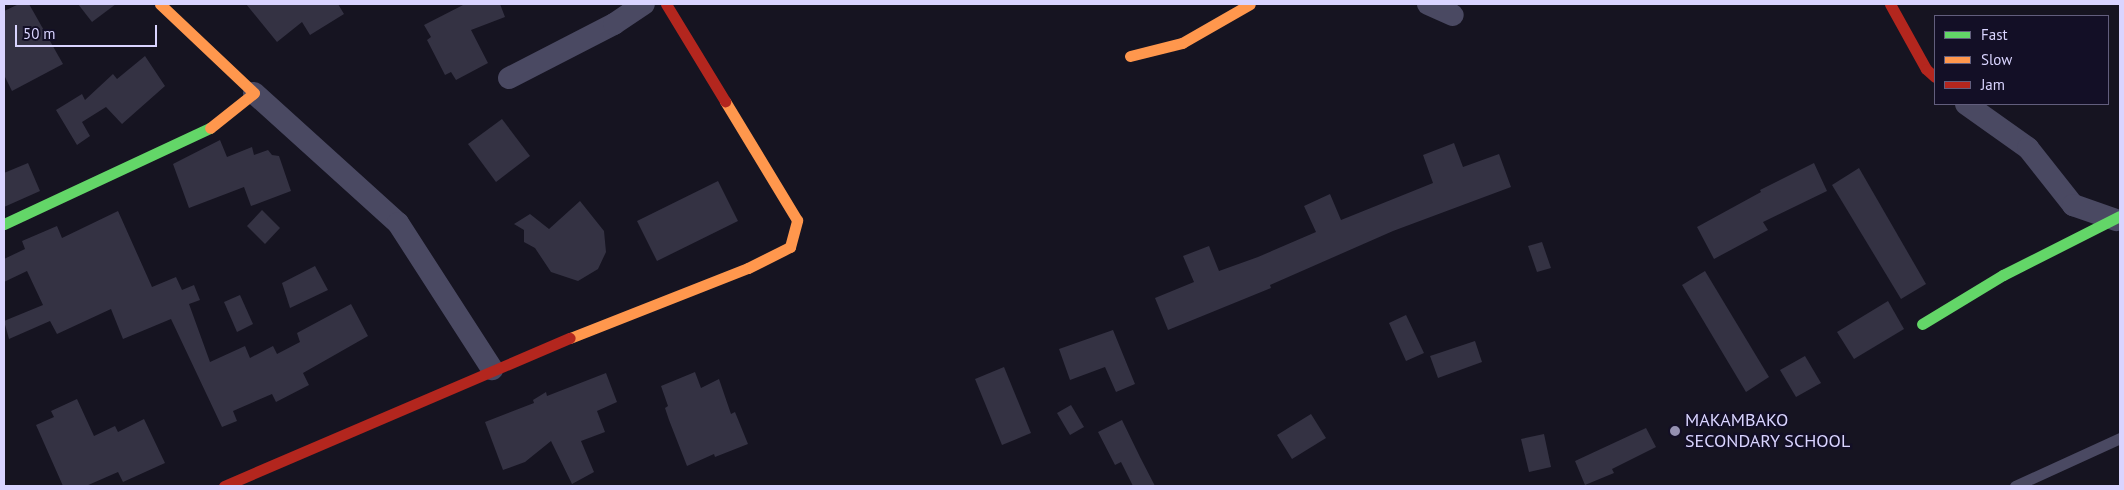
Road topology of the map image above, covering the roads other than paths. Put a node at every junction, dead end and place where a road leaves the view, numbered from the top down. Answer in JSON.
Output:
{"nodes":[{"id":1,"x":160,"y":4,"type":"edge"},
{"id":2,"x":644,"y":4,"type":"edge"},
{"id":3,"x":666,"y":4,"type":"edge"},
{"id":4,"x":1250,"y":4,"type":"edge"},
{"id":5,"x":1428,"y":4,"type":"edge"},
{"id":6,"x":1890,"y":4,"type":"edge"},
{"id":7,"x":1453,"y":15,"type":"dead end"},
{"id":8,"x":1130,"y":56,"type":"dead end"},
{"id":9,"x":1934,"y":76,"type":"edge"},
{"id":10,"x":509,"y":78,"type":"dead end"},
{"id":11,"x":254,"y":93,"type":"junction"},
{"id":12,"x":1967,"y":105,"type":"edge"},
{"id":13,"x":2118,"y":218,"type":"edge"},
{"id":14,"x":4,"y":224,"type":"edge"},
{"id":15,"x":1922,"y":324,"type":"dead end"},
{"id":16,"x":492,"y":370,"type":"junction"},
{"id":17,"x":2120,"y":438,"type":"edge"},
{"id":18,"x":224,"y":486,"type":"edge"},
{"id":19,"x":2015,"y":486,"type":"edge"}],
"edges":[{"from":1,"to":11,"type":"street"},
{"from":2,"to":10,"type":"street"},
{"from":3,"to":16,"type":"street"},
{"from":4,"to":8,"type":"street"},
{"from":5,"to":7,"type":"street"},
{"from":6,"to":9,"type":"street"},
{"from":11,"to":14,"type":"street"},
{"from":11,"to":16,"type":"street"},
{"from":12,"to":13,"type":"street"},
{"from":13,"to":15,"type":"street"},
{"from":16,"to":18,"type":"street"},
{"from":17,"to":19,"type":"lane"}]}
